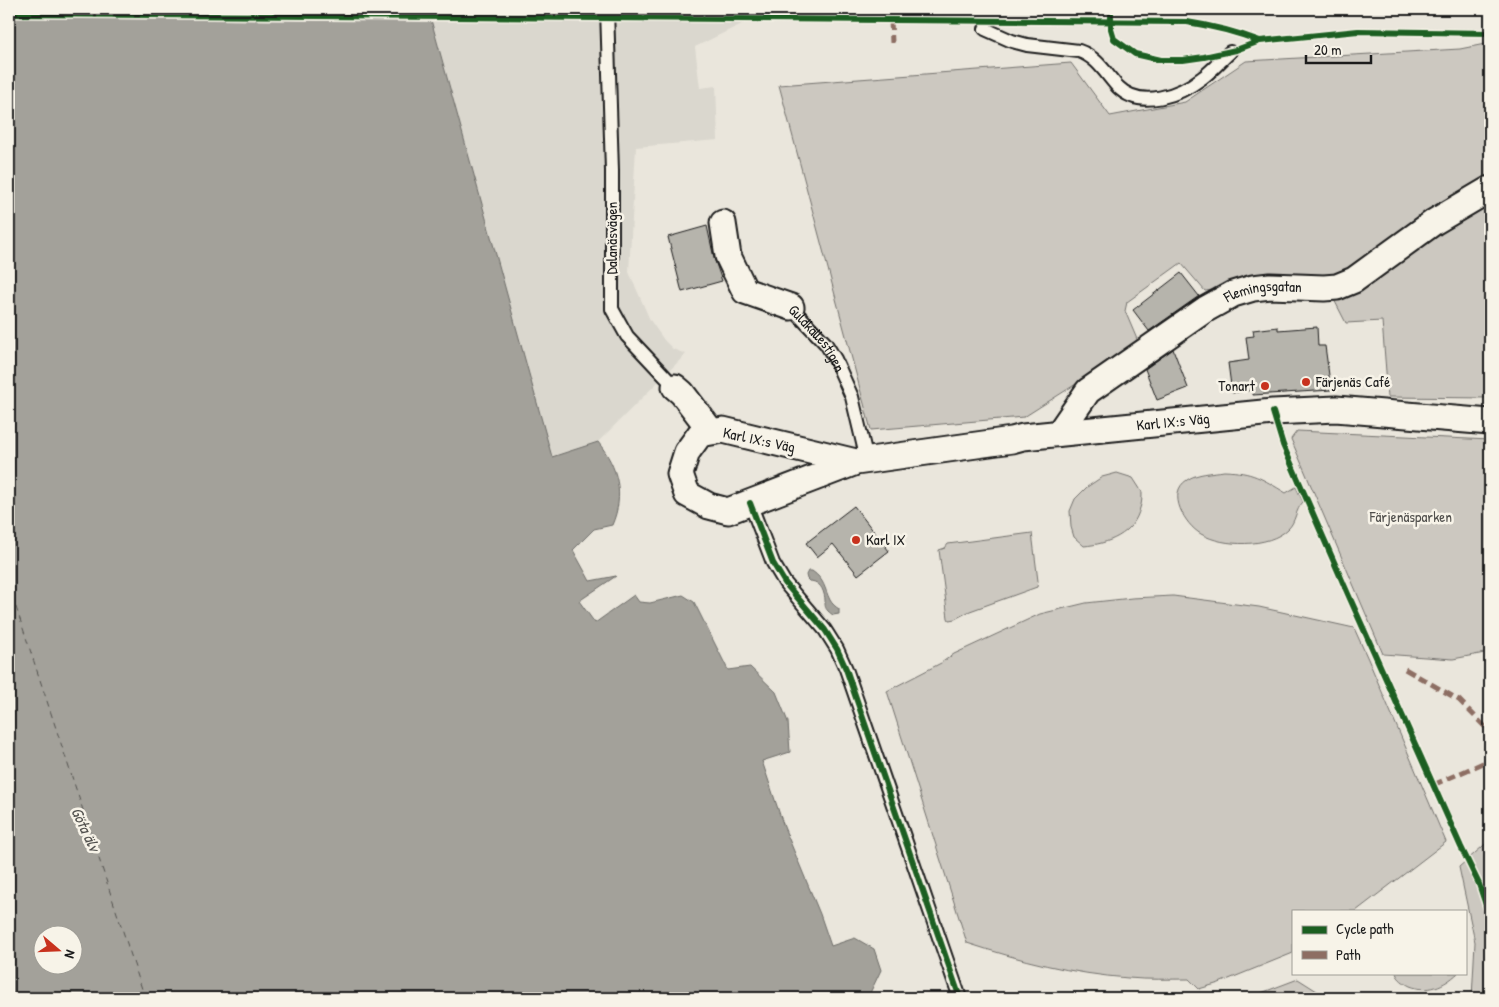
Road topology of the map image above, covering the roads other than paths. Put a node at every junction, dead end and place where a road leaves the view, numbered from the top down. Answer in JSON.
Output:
{"nodes":[{"id":1,"x":607,"y":9,"type":"edge"},
{"id":2,"x":985,"y":30,"type":"dead end"},
{"id":3,"x":1230,"y":52,"type":"dead end"},
{"id":4,"x":1490,"y":189,"type":"edge"},
{"id":5,"x":723,"y":223,"type":"dead end"},
{"id":6,"x":791,"y":307,"type":"joint"},
{"id":7,"x":675,"y":387,"type":"joint"},
{"id":8,"x":1490,"y":422,"type":"edge"},
{"id":9,"x":711,"y":431,"type":"junction"},
{"id":10,"x":1059,"y":433,"type":"junction"},
{"id":11,"x":862,"y":461,"type":"junction"},
{"id":12,"x":750,"y":503,"type":"junction"},
{"id":13,"x":960,"y":998,"type":"edge"}],
"edges":[{"from":1,"to":7,"type":"lane","name":"Dalanäsvägen"},
{"from":2,"to":3,"type":"lane"},
{"from":4,"to":10,"type":"street","name":"Flemingsgatan"},
{"from":5,"to":6,"type":"street","name":"Guldkällestigen"},
{"from":6,"to":11,"type":"lane","name":"Guldkällestigen"},
{"from":7,"to":9,"type":"street","name":"Dalanäsvägen"},
{"from":8,"to":10,"type":"street","name":"Karl IX:s Väg"},
{"from":9,"to":11,"type":"street","name":"Karl IX:s Väg"},
{"from":9,"to":12,"type":"street","name":"Karl IX:s Väg"},
{"from":10,"to":11,"type":"street","name":"Karl IX:s Väg"},
{"from":11,"to":12,"type":"street","name":"Karl IX:s Väg"},
{"from":12,"to":13,"type":"lane"}]}
